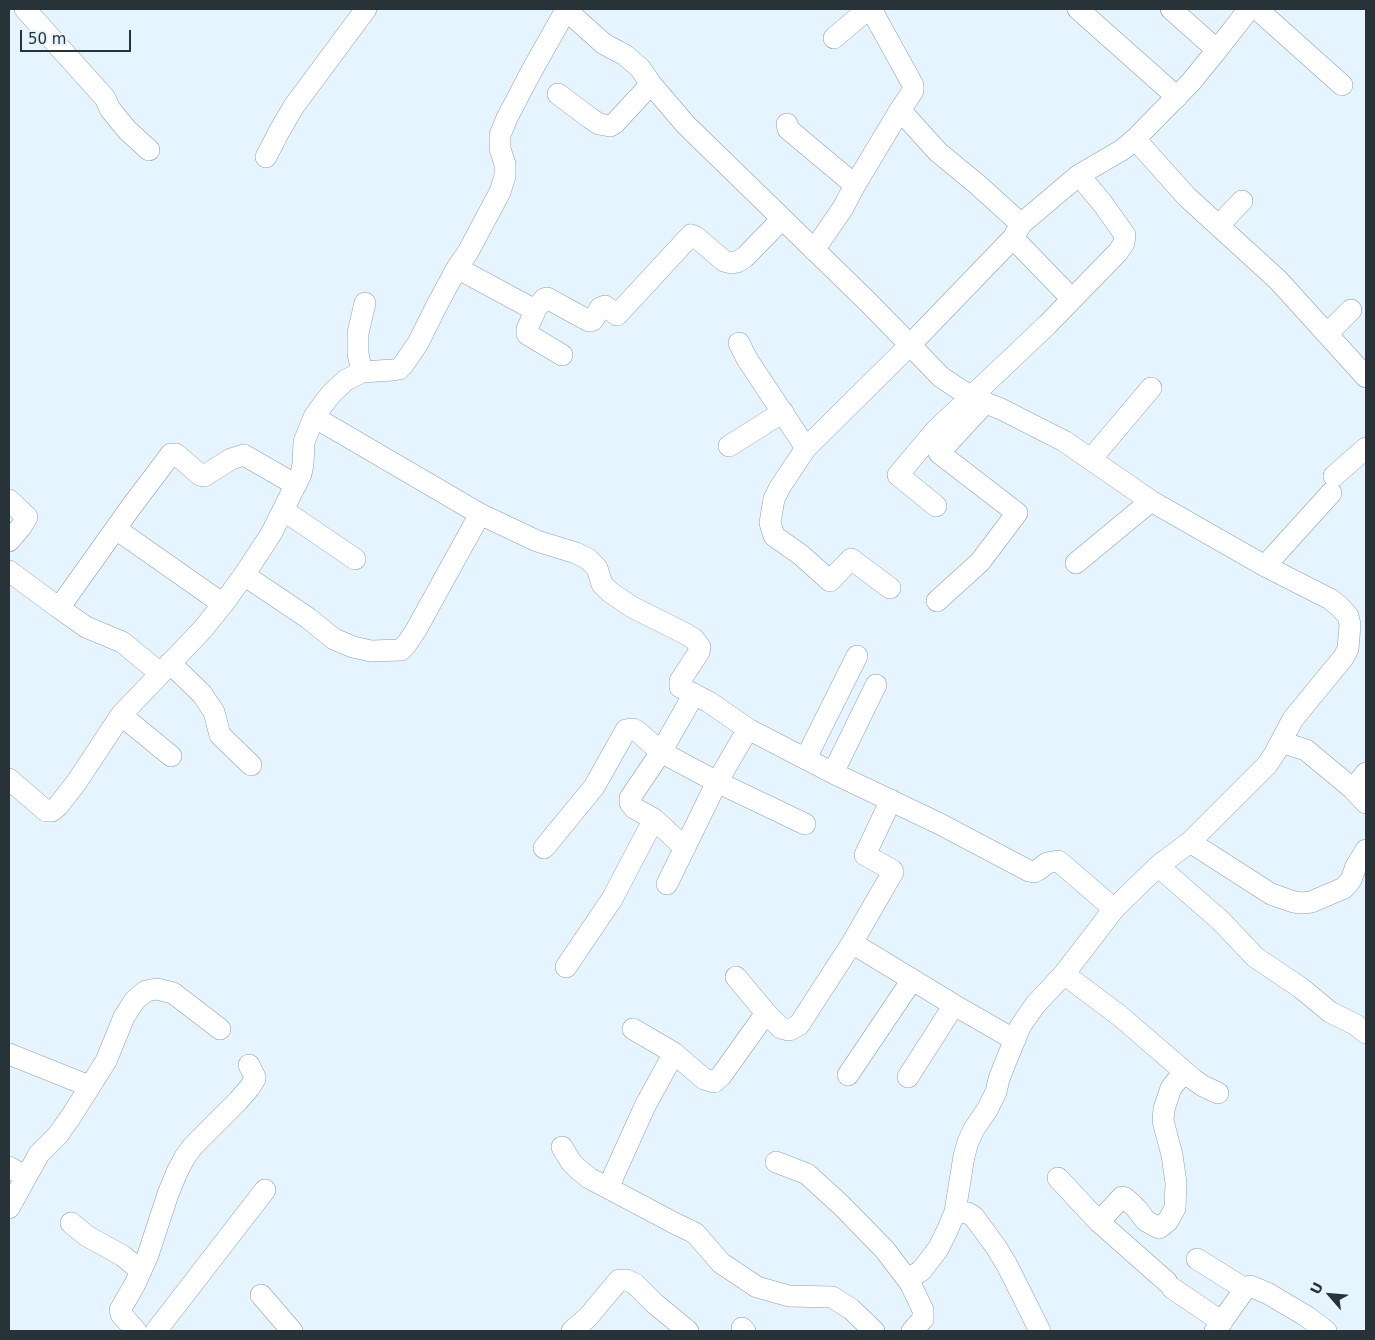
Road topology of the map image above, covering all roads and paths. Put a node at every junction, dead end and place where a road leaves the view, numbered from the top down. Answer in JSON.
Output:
{"nodes":[{"id":1,"x":25,"y":9,"type":"edge"},
{"id":2,"x":366,"y":9,"type":"edge"},
{"id":3,"x":566,"y":9,"type":"edge"},
{"id":4,"x":1078,"y":9,"type":"edge"},
{"id":5,"x":1171,"y":9,"type":"edge"},
{"id":6,"x":1249,"y":9,"type":"edge"},
{"id":7,"x":1257,"y":9,"type":"edge"},
{"id":8,"x":877,"y":12,"type":"edge"},
{"id":9,"x":834,"y":38,"type":"dead end"},
{"id":10,"x":1217,"y":50,"type":"junction"},
{"id":11,"x":651,"y":84,"type":"junction"},
{"id":12,"x":1342,"y":85,"type":"dead end"},
{"id":13,"x":558,"y":94,"type":"dead end"},
{"id":14,"x":1177,"y":96,"type":"junction"},
{"id":15,"x":900,"y":110,"type":"junction"},
{"id":16,"x":786,"y":124,"type":"dead end"},
{"id":17,"x":1129,"y":145,"type":"junction"},
{"id":18,"x":149,"y":150,"type":"dead end"},
{"id":19,"x":266,"y":157,"type":"dead end"},
{"id":20,"x":1088,"y":170,"type":"junction"},
{"id":21,"x":855,"y":185,"type":"junction"},
{"id":22,"x":1242,"y":201,"type":"dead end"},
{"id":23,"x":782,"y":219,"type":"junction"},
{"id":24,"x":1218,"y":225,"type":"junction"},
{"id":25,"x":1017,"y":231,"type":"junction"},
{"id":26,"x":814,"y":250,"type":"junction"},
{"id":27,"x":457,"y":268,"type":"junction"},
{"id":28,"x":1072,"y":300,"type":"junction"},
{"id":29,"x":365,"y":303,"type":"dead end"},
{"id":30,"x":536,"y":309,"type":"junction"},
{"id":31,"x":1352,"y":310,"type":"dead end"},
{"id":32,"x":1327,"y":334,"type":"junction"},
{"id":33,"x":739,"y":343,"type":"dead end"},
{"id":34,"x":910,"y":345,"type":"junction"},
{"id":35,"x":562,"y":355,"type":"dead end"},
{"id":36,"x":362,"y":372,"type":"junction"},
{"id":37,"x":1366,"y":377,"type":"edge"},
{"id":38,"x":1151,"y":388,"type":"dead end"},
{"id":39,"x":978,"y":400,"type":"junction"},
{"id":40,"x":783,"y":412,"type":"junction"},
{"id":41,"x":314,"y":417,"type":"junction"},
{"id":42,"x":729,"y":446,"type":"dead end"},
{"id":43,"x":806,"y":448,"type":"junction"},
{"id":44,"x":1366,"y":448,"type":"edge"},
{"id":45,"x":1091,"y":459,"type":"junction"},
{"id":46,"x":296,"y":485,"type":"junction"},
{"id":47,"x":9,"y":500,"type":"edge"},
{"id":48,"x":1151,"y":501,"type":"junction"},
{"id":49,"x":936,"y":506,"type":"dead end"},
{"id":50,"x":283,"y":510,"type":"junction"},
{"id":51,"x":480,"y":514,"type":"junction"},
{"id":52,"x":116,"y":529,"type":"junction"},
{"id":53,"x":9,"y":541,"type":"edge"},
{"id":54,"x":355,"y":559,"type":"dead end"},
{"id":55,"x":1076,"y":564,"type":"dead end"},
{"id":56,"x":1265,"y":566,"type":"junction"},
{"id":57,"x":9,"y":571,"type":"edge"},
{"id":58,"x":244,"y":576,"type":"junction"},
{"id":59,"x":890,"y":588,"type":"dead end"},
{"id":60,"x":937,"y":601,"type":"dead end"},
{"id":61,"x":223,"y":604,"type":"junction"},
{"id":62,"x":59,"y":608,"type":"junction"},
{"id":63,"x":857,"y":656,"type":"dead end"},
{"id":64,"x":165,"y":668,"type":"junction"},
{"id":65,"x":876,"y":685,"type":"dead end"},
{"id":66,"x":694,"y":694,"type":"junction"},
{"id":67,"x":121,"y":715,"type":"junction"},
{"id":68,"x":748,"y":729,"type":"junction"},
{"id":69,"x":1281,"y":742,"type":"junction"},
{"id":70,"x":661,"y":752,"type":"junction"},
{"id":71,"x":171,"y":756,"type":"dead end"},
{"id":72,"x":806,"y":758,"type":"junction"},
{"id":73,"x":251,"y":765,"type":"dead end"},
{"id":74,"x":834,"y":773,"type":"junction"},
{"id":75,"x":9,"y":779,"type":"edge"},
{"id":76,"x":717,"y":782,"type":"junction"},
{"id":77,"x":1362,"y":788,"type":"edge"},
{"id":78,"x":891,"y":800,"type":"junction"},
{"id":79,"x":654,"y":819,"type":"junction"},
{"id":80,"x":805,"y":824,"type":"dead end"},
{"id":81,"x":1190,"y":842,"type":"junction"},
{"id":82,"x":544,"y":848,"type":"dead end"},
{"id":83,"x":685,"y":848,"type":"junction"},
{"id":84,"x":1366,"y":850,"type":"edge"},
{"id":85,"x":1158,"y":866,"type":"junction"},
{"id":86,"x":667,"y":884,"type":"dead end"},
{"id":87,"x":1114,"y":909,"type":"junction"},
{"id":88,"x":852,"y":943,"type":"junction"},
{"id":89,"x":566,"y":967,"type":"dead end"},
{"id":90,"x":1064,"y":974,"type":"junction"},
{"id":91,"x":736,"y":977,"type":"dead end"},
{"id":92,"x":912,"y":980,"type":"junction"},
{"id":93,"x":954,"y":1005,"type":"junction"},
{"id":94,"x":766,"y":1013,"type":"junction"},
{"id":95,"x":1363,"y":1024,"type":"edge"},
{"id":96,"x":220,"y":1029,"type":"dead end"},
{"id":97,"x":633,"y":1029,"type":"dead end"},
{"id":98,"x":1015,"y":1040,"type":"junction"},
{"id":99,"x":674,"y":1053,"type":"junction"},
{"id":100,"x":9,"y":1054,"type":"edge"},
{"id":101,"x":249,"y":1065,"type":"dead end"},
{"id":102,"x":1184,"y":1072,"type":"junction"},
{"id":103,"x":848,"y":1075,"type":"dead end"},
{"id":104,"x":908,"y":1077,"type":"dead end"},
{"id":105,"x":89,"y":1086,"type":"junction"},
{"id":106,"x":1218,"y":1093,"type":"dead end"},
{"id":107,"x":562,"y":1147,"type":"dead end"},
{"id":108,"x":776,"y":1162,"type":"dead end"},
{"id":109,"x":18,"y":1172,"type":"edge"},
{"id":110,"x":1058,"y":1178,"type":"dead end"},
{"id":111,"x":608,"y":1188,"type":"junction"},
{"id":112,"x":265,"y":1190,"type":"dead end"},
{"id":113,"x":9,"y":1208,"type":"edge"},
{"id":114,"x":955,"y":1212,"type":"junction"},
{"id":115,"x":1098,"y":1222,"type":"junction"},
{"id":116,"x":71,"y":1223,"type":"dead end"},
{"id":117,"x":1197,"y":1259,"type":"dead end"},
{"id":118,"x":140,"y":1271,"type":"junction"},
{"id":119,"x":907,"y":1280,"type":"junction"},
{"id":120,"x":1245,"y":1289,"type":"junction"},
{"id":121,"x":261,"y":1295,"type":"dead end"},
{"id":122,"x":1218,"y":1327,"type":"edge"},
{"id":123,"x":136,"y":1331,"type":"edge"},
{"id":124,"x":156,"y":1331,"type":"edge"},
{"id":125,"x":292,"y":1331,"type":"edge"},
{"id":126,"x":572,"y":1331,"type":"edge"},
{"id":127,"x":688,"y":1331,"type":"edge"},
{"id":128,"x":874,"y":1331,"type":"edge"},
{"id":129,"x":912,"y":1331,"type":"edge"},
{"id":130,"x":1040,"y":1331,"type":"edge"},
{"id":131,"x":1326,"y":1331,"type":"edge"}],
"edges":[{"from":1,"to":18,"type":"street"},
{"from":2,"to":19,"type":"street"},
{"from":3,"to":11,"type":"street"},
{"from":3,"to":27,"type":"street"},
{"from":4,"to":14,"type":"street"},
{"from":5,"to":10,"type":"street"},
{"from":6,"to":10,"type":"street"},
{"from":7,"to":12,"type":"street"},
{"from":8,"to":9,"type":"street"},
{"from":8,"to":15,"type":"street"},
{"from":10,"to":14,"type":"street"},
{"from":11,"to":13,"type":"street"},
{"from":11,"to":23,"type":"street"},
{"from":14,"to":17,"type":"street"},
{"from":15,"to":21,"type":"street"},
{"from":15,"to":25,"type":"street"},
{"from":16,"to":21,"type":"street"},
{"from":17,"to":20,"type":"street"},
{"from":17,"to":24,"type":"street"},
{"from":20,"to":25,"type":"street"},
{"from":20,"to":28,"type":"street"},
{"from":21,"to":26,"type":"street"},
{"from":22,"to":24,"type":"street"},
{"from":23,"to":26,"type":"street"},
{"from":23,"to":30,"type":"street"},
{"from":24,"to":32,"type":"street"},
{"from":25,"to":28,"type":"street"},
{"from":25,"to":34,"type":"street"},
{"from":26,"to":34,"type":"street"},
{"from":27,"to":30,"type":"street"},
{"from":27,"to":36,"type":"street"},
{"from":28,"to":39,"type":"street"},
{"from":29,"to":36,"type":"street"},
{"from":30,"to":35,"type":"street"},
{"from":31,"to":32,"type":"street"},
{"from":32,"to":37,"type":"street"},
{"from":33,"to":40,"type":"street"},
{"from":34,"to":39,"type":"street"},
{"from":34,"to":43,"type":"street"},
{"from":36,"to":41,"type":"street"},
{"from":38,"to":45,"type":"street"},
{"from":39,"to":45,"type":"street"},
{"from":39,"to":49,"type":"street"},
{"from":39,"to":60,"type":"street"},
{"from":40,"to":42,"type":"street"},
{"from":40,"to":43,"type":"street"},
{"from":41,"to":46,"type":"street"},
{"from":41,"to":51,"type":"street"},
{"from":43,"to":59,"type":"street"},
{"from":44,"to":56,"type":"street"},
{"from":45,"to":48,"type":"street"},
{"from":46,"to":50,"type":"street"},
{"from":46,"to":52,"type":"street"},
{"from":47,"to":53,"type":"street"},
{"from":48,"to":55,"type":"street"},
{"from":48,"to":56,"type":"street"},
{"from":50,"to":54,"type":"street"},
{"from":50,"to":58,"type":"street"},
{"from":51,"to":58,"type":"street"},
{"from":51,"to":66,"type":"street"},
{"from":52,"to":61,"type":"street"},
{"from":52,"to":62,"type":"street"},
{"from":56,"to":69,"type":"street"},
{"from":57,"to":62,"type":"street"},
{"from":58,"to":61,"type":"street"},
{"from":61,"to":64,"type":"street"},
{"from":62,"to":64,"type":"street"},
{"from":63,"to":72,"type":"street"},
{"from":64,"to":67,"type":"street"},
{"from":64,"to":73,"type":"street"},
{"from":65,"to":74,"type":"street"},
{"from":66,"to":68,"type":"street"},
{"from":66,"to":70,"type":"street"},
{"from":67,"to":71,"type":"street"},
{"from":67,"to":75,"type":"street"},
{"from":68,"to":72,"type":"street"},
{"from":68,"to":76,"type":"street"},
{"from":69,"to":77,"type":"street"},
{"from":69,"to":81,"type":"street"},
{"from":70,"to":76,"type":"street"},
{"from":70,"to":79,"type":"street"},
{"from":70,"to":82,"type":"street"},
{"from":72,"to":74,"type":"street"},
{"from":74,"to":78,"type":"street"},
{"from":76,"to":80,"type":"street"},
{"from":76,"to":83,"type":"street"},
{"from":78,"to":87,"type":"street"},
{"from":78,"to":88,"type":"street"},
{"from":79,"to":83,"type":"street"},
{"from":79,"to":89,"type":"street"},
{"from":81,"to":84,"type":"street"},
{"from":81,"to":85,"type":"street"},
{"from":83,"to":86,"type":"street"},
{"from":85,"to":87,"type":"street"},
{"from":85,"to":95,"type":"street"},
{"from":87,"to":90,"type":"street"},
{"from":88,"to":92,"type":"street"},
{"from":88,"to":94,"type":"street"},
{"from":90,"to":98,"type":"street"},
{"from":90,"to":102,"type":"street"},
{"from":91,"to":94,"type":"street"},
{"from":92,"to":93,"type":"street"},
{"from":92,"to":103,"type":"street"},
{"from":93,"to":98,"type":"street"},
{"from":93,"to":104,"type":"street"},
{"from":94,"to":99,"type":"street"},
{"from":96,"to":105,"type":"street"},
{"from":97,"to":99,"type":"street"},
{"from":98,"to":114,"type":"street"},
{"from":99,"to":111,"type":"street"},
{"from":100,"to":105,"type":"street"},
{"from":101,"to":118,"type":"street"},
{"from":102,"to":106,"type":"street"},
{"from":102,"to":115,"type":"street"},
{"from":105,"to":109,"type":"street"},
{"from":107,"to":111,"type":"street"},
{"from":108,"to":119,"type":"street"},
{"from":109,"to":113,"type":"street"},
{"from":110,"to":115,"type":"street"},
{"from":111,"to":128,"type":"street"},
{"from":112,"to":124,"type":"street"},
{"from":114,"to":119,"type":"street"},
{"from":114,"to":130,"type":"street"},
{"from":115,"to":122,"type":"street"},
{"from":116,"to":118,"type":"street"},
{"from":117,"to":120,"type":"street"},
{"from":118,"to":123,"type":"street"},
{"from":119,"to":129,"type":"street"},
{"from":120,"to":122,"type":"street"},
{"from":120,"to":131,"type":"street"},
{"from":121,"to":125,"type":"street"},
{"from":126,"to":127,"type":"street"}]}
